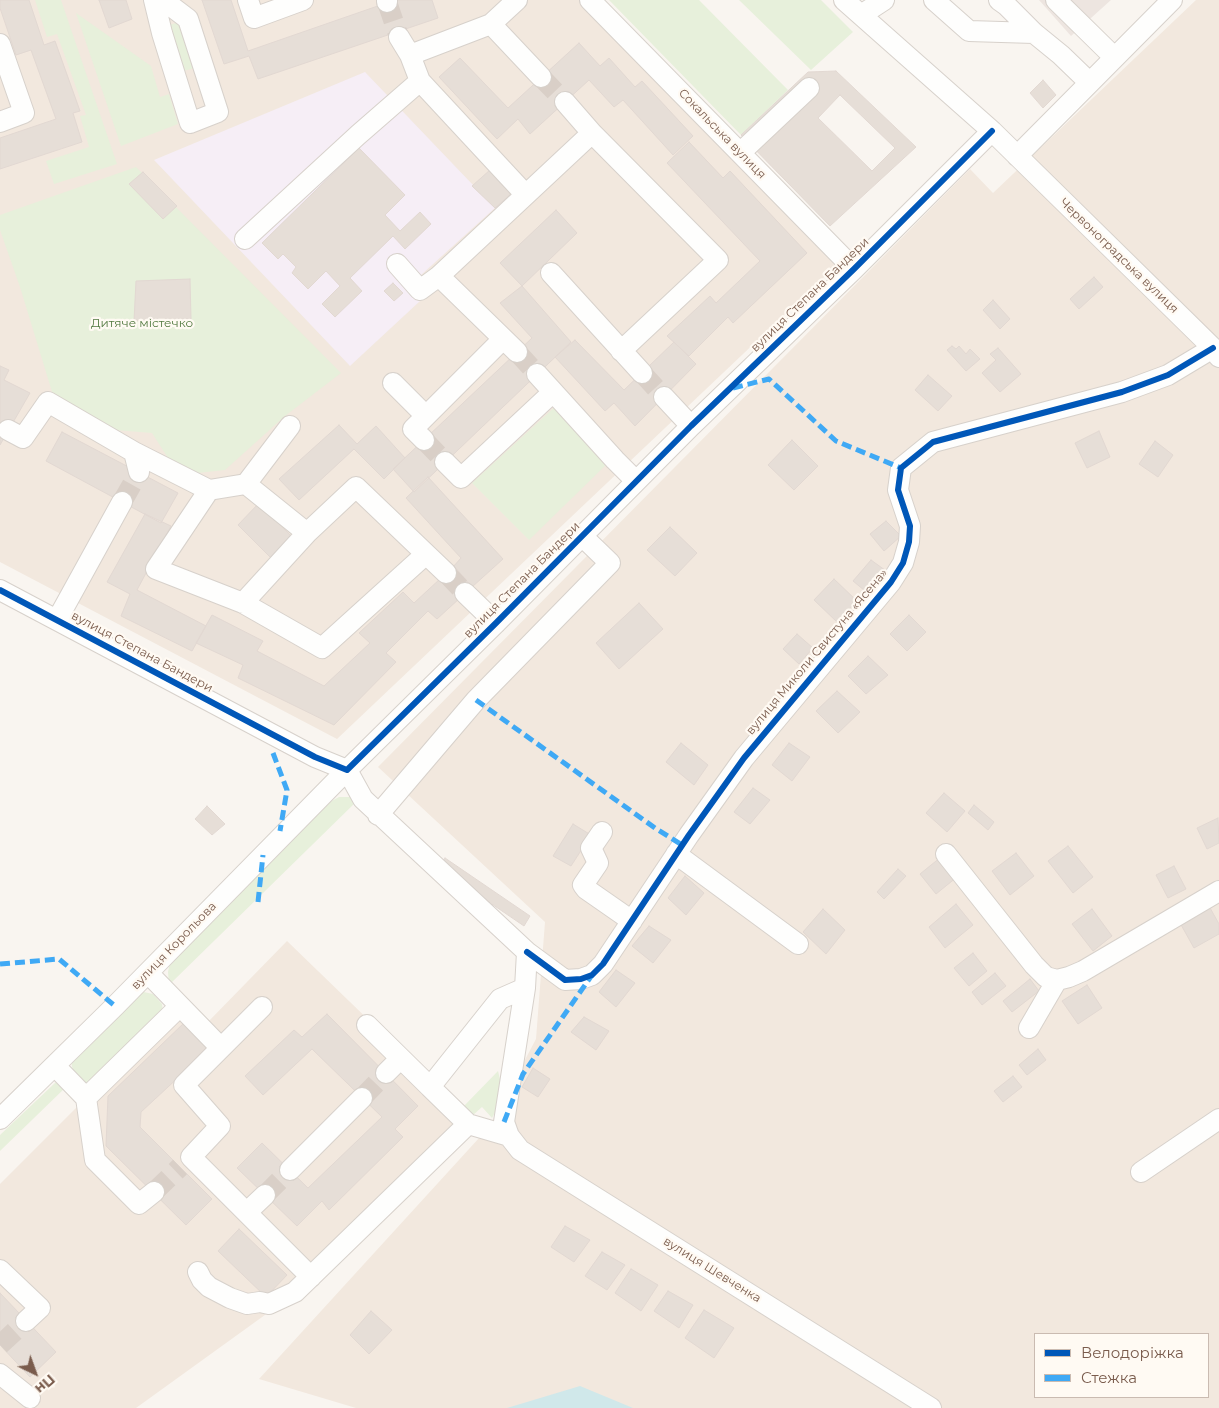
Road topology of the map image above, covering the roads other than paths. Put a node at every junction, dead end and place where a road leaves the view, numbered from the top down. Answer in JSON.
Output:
{"nodes":[{"id":1,"x":154,"y":0,"type":"edge"},
{"id":2,"x":163,"y":0,"type":"edge"},
{"id":3,"x":248,"y":0,"type":"edge"},
{"id":4,"x":303,"y":0,"type":"edge"},
{"id":5,"x":517,"y":0,"type":"edge"},
{"id":6,"x":590,"y":0,"type":"edge"},
{"id":7,"x":844,"y":0,"type":"edge"},
{"id":8,"x":884,"y":0,"type":"edge"},
{"id":9,"x":934,"y":0,"type":"edge"},
{"id":10,"x":999,"y":0,"type":"edge"},
{"id":11,"x":1056,"y":0,"type":"edge"},
{"id":12,"x":1172,"y":0,"type":"edge"},
{"id":13,"x":861,"y":15,"type":"junction"},
{"id":14,"x":491,"y":24,"type":"junction"},
{"id":15,"x":1034,"y":33,"type":"junction"},
{"id":16,"x":399,"y":36,"type":"tunnel mouth"},
{"id":17,"x":0,"y":44,"type":"edge"},
{"id":18,"x":410,"y":55,"type":"junction"},
{"id":19,"x":1114,"y":57,"type":"junction"},
{"id":20,"x":542,"y":77,"type":"tunnel mouth"},
{"id":21,"x":420,"y":81,"type":"junction"},
{"id":22,"x":1089,"y":82,"type":"junction"},
{"id":23,"x":809,"y":88,"type":"dead end"},
{"id":24,"x":565,"y":102,"type":"tunnel mouth"},
{"id":25,"x":0,"y":122,"type":"edge"},
{"id":26,"x":992,"y":131,"type":"junction"},
{"id":27,"x":592,"y":133,"type":"junction"},
{"id":28,"x":740,"y":153,"type":"junction"},
{"id":29,"x":1017,"y":156,"type":"junction"},
{"id":30,"x":525,"y":194,"type":"junction"},
{"id":31,"x":245,"y":239,"type":"dead end"},
{"id":32,"x":397,"y":264,"type":"dead end"},
{"id":33,"x":854,"y":269,"type":"junction"},
{"id":34,"x":550,"y":273,"type":"dead end"},
{"id":35,"x":439,"y":276,"type":"junction"},
{"id":36,"x":621,"y":351,"type":"junction"},
{"id":37,"x":1216,"y":352,"type":"edge"},
{"id":38,"x":642,"y":373,"type":"tunnel mouth"},
{"id":39,"x":537,"y":374,"type":"tunnel mouth"},
{"id":40,"x":393,"y":383,"type":"dead end"},
{"id":41,"x":554,"y":392,"type":"junction"},
{"id":42,"x":664,"y":397,"type":"tunnel mouth"},
{"id":43,"x":425,"y":415,"type":"junction"},
{"id":44,"x":290,"y":426,"type":"dead end"},
{"id":45,"x":691,"y":426,"type":"junction"},
{"id":46,"x":8,"y":430,"type":"dead end"},
{"id":47,"x":424,"y":440,"type":"tunnel mouth"},
{"id":48,"x":134,"y":452,"type":"junction"},
{"id":49,"x":444,"y":462,"type":"tunnel mouth"},
{"id":50,"x":139,"y":472,"type":"tunnel mouth"},
{"id":51,"x":636,"y":481,"type":"junction"},
{"id":52,"x":246,"y":484,"type":"junction"},
{"id":53,"x":209,"y":490,"type":"junction"},
{"id":54,"x":122,"y":502,"type":"tunnel mouth"},
{"id":55,"x":307,"y":533,"type":"junction"},
{"id":56,"x":582,"y":536,"type":"junction"},
{"id":57,"x":426,"y":554,"type":"junction"},
{"id":58,"x":446,"y":573,"type":"tunnel mouth"},
{"id":59,"x":0,"y":590,"type":"edge"},
{"id":60,"x":465,"y":594,"type":"tunnel mouth"},
{"id":61,"x":243,"y":603,"type":"junction"},
{"id":62,"x":57,"y":620,"type":"junction"},
{"id":63,"x":496,"y":623,"type":"junction"},
{"id":64,"x":347,"y":770,"type":"junction"},
{"id":65,"x":378,"y":814,"type":"junction"},
{"id":66,"x":602,"y":832,"type":"dead end"},
{"id":67,"x":676,"y":854,"type":"junction"},
{"id":68,"x":946,"y":854,"type":"dead end"},
{"id":69,"x":1219,"y":891,"type":"edge"},
{"id":70,"x":632,"y":920,"type":"junction"},
{"id":71,"x":798,"y":944,"type":"dead end"},
{"id":72,"x":527,"y":952,"type":"junction"},
{"id":73,"x":148,"y":974,"type":"junction"},
{"id":74,"x":1057,"y":980,"type":"junction"},
{"id":75,"x":525,"y":988,"type":"junction"},
{"id":76,"x":179,"y":1007,"type":"junction"},
{"id":77,"x":262,"y":1007,"type":"dead end"},
{"id":78,"x":367,"y":1025,"type":"dead end"},
{"id":79,"x":1029,"y":1028,"type":"dead end"},
{"id":80,"x":221,"y":1048,"type":"junction"},
{"id":81,"x":400,"y":1059,"type":"junction"},
{"id":82,"x":55,"y":1066,"type":"junction"},
{"id":83,"x":386,"y":1073,"type":"tunnel mouth"},
{"id":84,"x":430,"y":1087,"type":"junction"},
{"id":85,"x":86,"y":1098,"type":"junction"},
{"id":86,"x":362,"y":1098,"type":"tunnel mouth"},
{"id":87,"x":1219,"y":1119,"type":"edge"},
{"id":88,"x":0,"y":1120,"type":"edge"},
{"id":89,"x":468,"y":1124,"type":"junction"},
{"id":90,"x":506,"y":1129,"type":"junction"},
{"id":91,"x":290,"y":1170,"type":"tunnel mouth"},
{"id":92,"x":1142,"y":1172,"type":"dead end"},
{"id":93,"x":154,"y":1192,"type":"tunnel mouth"},
{"id":94,"x":265,"y":1195,"type":"tunnel mouth"},
{"id":95,"x":247,"y":1212,"type":"junction"},
{"id":96,"x":0,"y":1270,"type":"edge"},
{"id":97,"x":198,"y":1272,"type":"dead end"},
{"id":98,"x":311,"y":1277,"type":"junction"},
{"id":99,"x":26,"y":1321,"type":"tunnel mouth"},
{"id":100,"x":0,"y":1374,"type":"edge"},
{"id":101,"x":30,"y":1398,"type":"dead end"},
{"id":102,"x":931,"y":1408,"type":"edge"}],
"edges":[{"from":1,"to":2,"type":"street"},
{"from":3,"to":4,"type":"street"},
{"from":5,"to":14,"type":"street"},
{"from":6,"to":28,"type":"street","name":"Сокальська вулиця"},
{"from":7,"to":13,"type":"street","name":"Червоноградська вулиця"},
{"from":8,"to":13,"type":"street"},
{"from":9,"to":15,"type":"street"},
{"from":10,"to":15,"type":"street"},
{"from":11,"to":19,"type":"street"},
{"from":12,"to":19,"type":"street"},
{"from":13,"to":26,"type":"street","name":"Червоноградська вулиця"},
{"from":14,"to":18,"type":"street"},
{"from":14,"to":20,"type":"street"},
{"from":15,"to":22,"type":"street"},
{"from":16,"to":18,"type":"street"},
{"from":17,"to":25,"type":"street"},
{"from":18,"to":21,"type":"street"},
{"from":19,"to":22,"type":"street"},
{"from":21,"to":30,"type":"street"},
{"from":21,"to":31,"type":"street"},
{"from":22,"to":29,"type":"street"},
{"from":23,"to":28,"type":"street"},
{"from":24,"to":27,"type":"street"},
{"from":26,"to":29,"type":"street","name":"Червоноградська вулиця"},
{"from":26,"to":33,"type":"street","name":"вулиця Степана Бандери"},
{"from":27,"to":30,"type":"street"},
{"from":27,"to":36,"type":"street"},
{"from":28,"to":33,"type":"street","name":"Сокальська вулиця"},
{"from":29,"to":37,"type":"street","name":"Червоноградська вулиця"},
{"from":30,"to":35,"type":"street"},
{"from":32,"to":35,"type":"street"},
{"from":33,"to":45,"type":"street","name":"вулиця Степана Бандери"},
{"from":34,"to":36,"type":"street"},
{"from":35,"to":43,"type":"street"},
{"from":36,"to":38,"type":"street"},
{"from":37,"to":67,"type":"street","name":"вулиця Миколи Свистуна «Ясена»"},
{"from":39,"to":41,"type":"street"},
{"from":40,"to":43,"type":"street"},
{"from":41,"to":49,"type":"street"},
{"from":41,"to":51,"type":"street"},
{"from":42,"to":45,"type":"street"},
{"from":43,"to":47,"type":"street"},
{"from":44,"to":52,"type":"street"},
{"from":45,"to":51,"type":"street","name":"вулиця Степана Бандери"},
{"from":46,"to":48,"type":"street"},
{"from":48,"to":50,"type":"street"},
{"from":48,"to":53,"type":"street"},
{"from":51,"to":56,"type":"street","name":"вулиця Степана Бандери"},
{"from":52,"to":53,"type":"street"},
{"from":52,"to":55,"type":"street"},
{"from":53,"to":61,"type":"street"},
{"from":54,"to":62,"type":"street"},
{"from":55,"to":57,"type":"street"},
{"from":55,"to":61,"type":"street"},
{"from":56,"to":63,"type":"street","name":"вулиця Степана Бандери"},
{"from":56,"to":65,"type":"street"},
{"from":57,"to":58,"type":"street"},
{"from":57,"to":61,"type":"street"},
{"from":59,"to":62,"type":"street","name":"вулиця Степана Бандери"},
{"from":60,"to":63,"type":"street"},
{"from":62,"to":64,"type":"street","name":"вулиця Степана Бандери"},
{"from":63,"to":64,"type":"street","name":"вулиця Степана Бандери"},
{"from":64,"to":65,"type":"street","name":"вулиця Миколи Свистуна «Ясена»"},
{"from":64,"to":73,"type":"street","name":"вулиця Корольова"},
{"from":65,"to":72,"type":"street","name":"вулиця Миколи Свистуна «Ясена»"},
{"from":66,"to":70,"type":"street"},
{"from":67,"to":70,"type":"street","name":"вулиця Миколи Свистуна «Ясена»"},
{"from":67,"to":71,"type":"street"},
{"from":68,"to":74,"type":"street"},
{"from":69,"to":74,"type":"street"},
{"from":70,"to":72,"type":"street","name":"вулиця Миколи Свистуна «Ясена»"},
{"from":72,"to":75,"type":"street"},
{"from":73,"to":76,"type":"street"},
{"from":73,"to":82,"type":"street","name":"вулиця Корольова"},
{"from":74,"to":79,"type":"street"},
{"from":75,"to":84,"type":"street"},
{"from":75,"to":90,"type":"street"},
{"from":76,"to":80,"type":"street"},
{"from":76,"to":85,"type":"street"},
{"from":77,"to":80,"type":"street"},
{"from":78,"to":81,"type":"street"},
{"from":80,"to":95,"type":"street"},
{"from":81,"to":83,"type":"street"},
{"from":81,"to":84,"type":"street"},
{"from":82,"to":85,"type":"street"},
{"from":82,"to":88,"type":"street","name":"вулиця Корольова"},
{"from":84,"to":89,"type":"street"},
{"from":85,"to":93,"type":"street"},
{"from":86,"to":91,"type":"street"},
{"from":87,"to":92,"type":"street"},
{"from":89,"to":90,"type":"street"},
{"from":89,"to":98,"type":"street"},
{"from":90,"to":102,"type":"street","name":"вулиця Шевченка"},
{"from":94,"to":95,"type":"street"},
{"from":95,"to":98,"type":"street"},
{"from":96,"to":99,"type":"street"},
{"from":97,"to":98,"type":"street"},
{"from":100,"to":101,"type":"street"}]}
